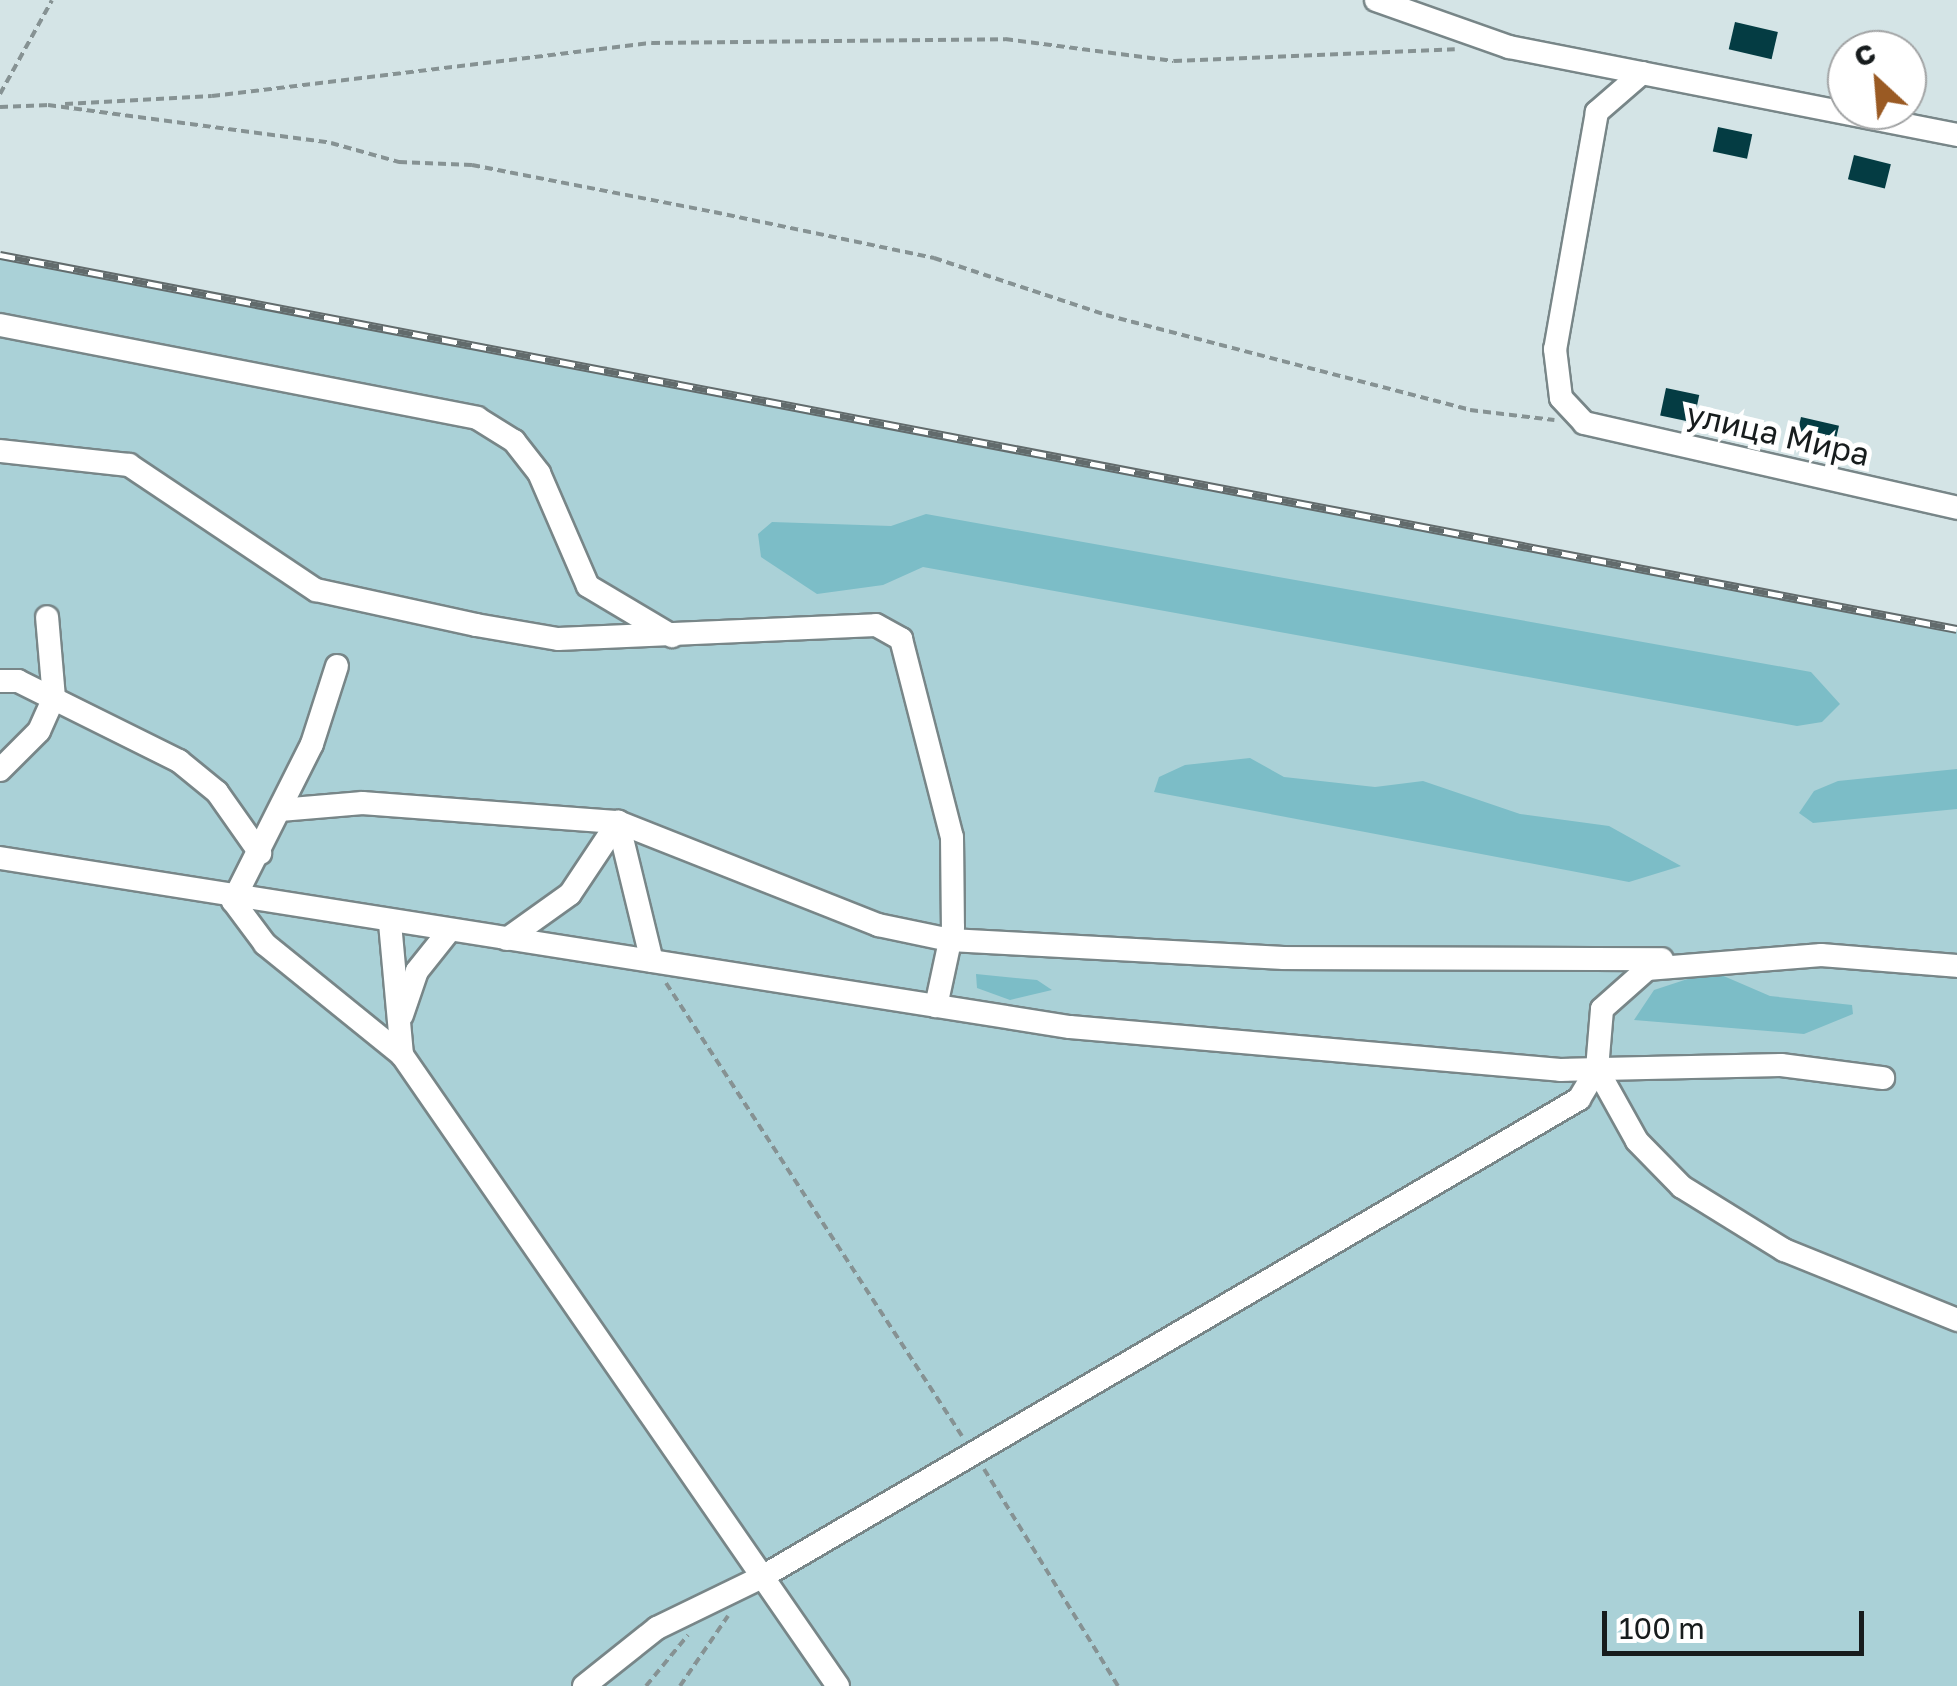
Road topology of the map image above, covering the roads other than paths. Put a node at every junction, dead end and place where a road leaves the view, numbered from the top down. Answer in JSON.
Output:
{"nodes":[{"id":1,"x":1376,"y":0,"type":"edge"},
{"id":2,"x":1642,"y":73,"type":"junction"},
{"id":3,"x":1957,"y":135,"type":"edge"},
{"id":4,"x":0,"y":325,"type":"edge"},
{"id":5,"x":0,"y":451,"type":"edge"},
{"id":6,"x":1957,"y":508,"type":"edge"},
{"id":7,"x":47,"y":617,"type":"dead end"},
{"id":8,"x":672,"y":636,"type":"junction"},
{"id":9,"x":337,"y":666,"type":"dead end"},
{"id":10,"x":0,"y":681,"type":"edge"},
{"id":11,"x":54,"y":698,"type":"junction"},
{"id":12,"x":0,"y":770,"type":"edge"},
{"id":13,"x":280,"y":810,"type":"junction"},
{"id":14,"x":618,"y":822,"type":"junction"},
{"id":15,"x":260,"y":853,"type":"junction"},
{"id":16,"x":0,"y":858,"type":"edge"},
{"id":17,"x":234,"y":901,"type":"junction"},
{"id":18,"x":390,"y":922,"type":"junction"},
{"id":19,"x":449,"y":931,"type":"junction"},
{"id":20,"x":508,"y":939,"type":"junction"},
{"id":21,"x":950,"y":940,"type":"junction"},
{"id":22,"x":1681,"y":959,"type":"junction"},
{"id":23,"x":652,"y":962,"type":"junction"},
{"id":24,"x":1957,"y":966,"type":"edge"},
{"id":25,"x":936,"y":1006,"type":"junction"},
{"id":26,"x":399,"y":1024,"type":"junction"},
{"id":27,"x":402,"y":1055,"type":"junction"},
{"id":28,"x":1596,"y":1069,"type":"junction"},
{"id":29,"x":1883,"y":1078,"type":"dead end"},
{"id":30,"x":1957,"y":1320,"type":"edge"},
{"id":31,"x":762,"y":1577,"type":"junction"},
{"id":32,"x":584,"y":1686,"type":"edge"},
{"id":33,"x":838,"y":1686,"type":"edge"}],
"edges":[{"from":1,"to":2,"type":"street"},
{"from":2,"to":3,"type":"street"},
{"from":2,"to":6,"type":"street","name":"улица Мира"},
{"from":4,"to":8,"type":"street"},
{"from":5,"to":8,"type":"street"},
{"from":7,"to":11,"type":"street"},
{"from":8,"to":21,"type":"street"},
{"from":9,"to":13,"type":"street"},
{"from":10,"to":11,"type":"street"},
{"from":11,"to":12,"type":"street"},
{"from":11,"to":15,"type":"street"},
{"from":13,"to":14,"type":"street"},
{"from":13,"to":15,"type":"street"},
{"from":14,"to":20,"type":"street"},
{"from":14,"to":21,"type":"street"},
{"from":14,"to":23,"type":"street"},
{"from":15,"to":17,"type":"street"},
{"from":16,"to":17,"type":"street"},
{"from":17,"to":18,"type":"street"},
{"from":17,"to":27,"type":"street"},
{"from":18,"to":19,"type":"street"},
{"from":18,"to":26,"type":"street"},
{"from":19,"to":20,"type":"street"},
{"from":19,"to":26,"type":"street"},
{"from":20,"to":23,"type":"street"},
{"from":21,"to":22,"type":"street"},
{"from":21,"to":25,"type":"street"},
{"from":22,"to":24,"type":"street"},
{"from":22,"to":28,"type":"street"},
{"from":23,"to":25,"type":"street"},
{"from":25,"to":28,"type":"street"},
{"from":26,"to":27,"type":"street"},
{"from":27,"to":31,"type":"street"},
{"from":28,"to":29,"type":"street"},
{"from":28,"to":30,"type":"street"},
{"from":28,"to":31,"type":"street"},
{"from":31,"to":32,"type":"street"},
{"from":31,"to":33,"type":"street"}]}
